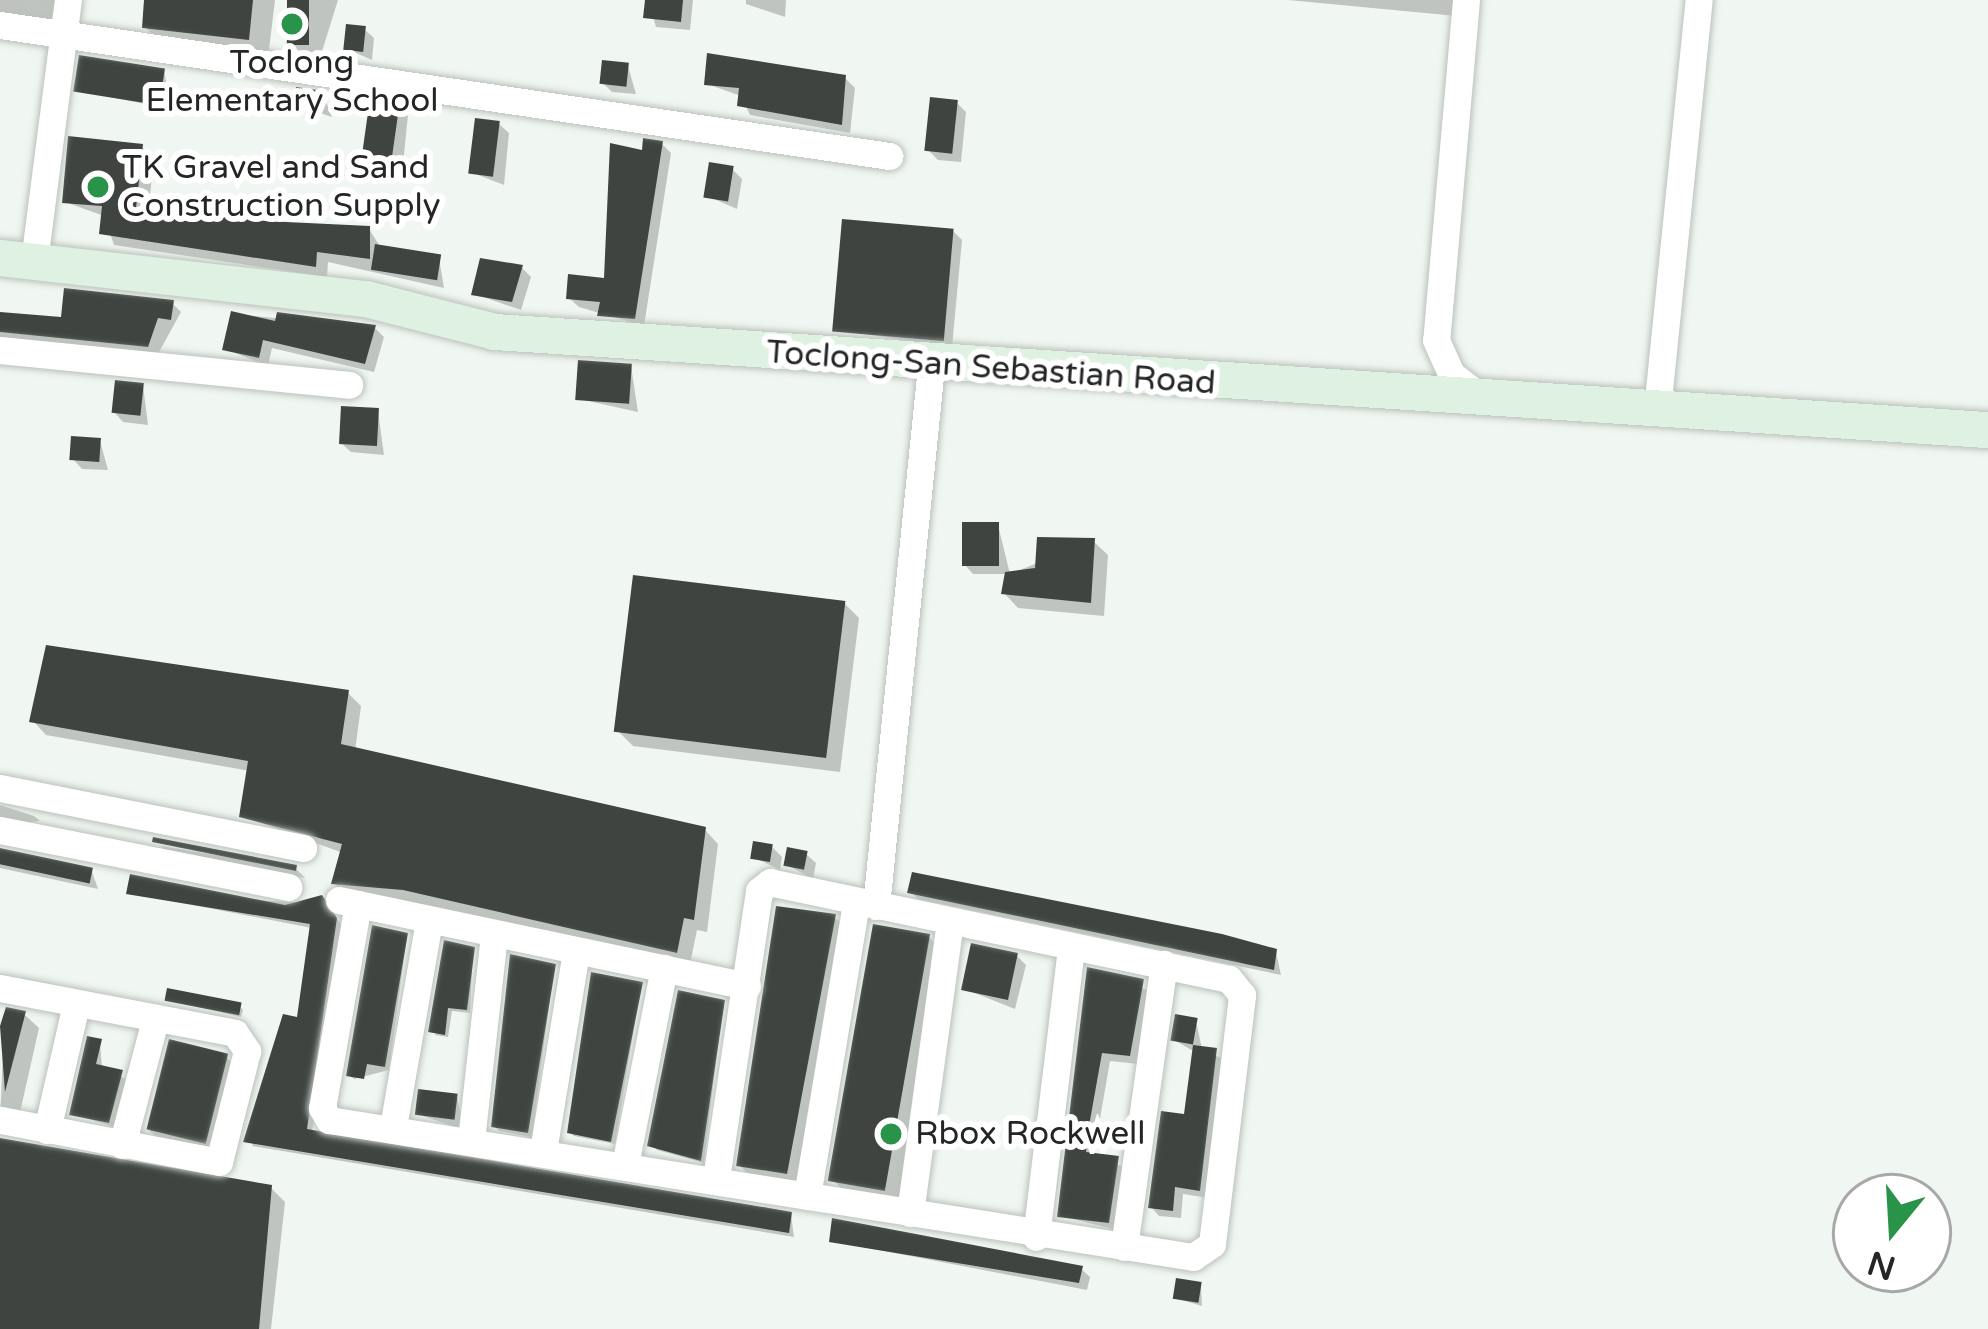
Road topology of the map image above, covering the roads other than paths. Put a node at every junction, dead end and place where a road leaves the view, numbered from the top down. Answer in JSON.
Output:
{"nodes":[{"id":1,"x":68,"y":0,"type":"edge"},
{"id":2,"x":1466,"y":0,"type":"edge"},
{"id":3,"x":1699,"y":0,"type":"edge"},
{"id":4,"x":0,"y":25,"type":"edge"},
{"id":5,"x":62,"y":35,"type":"junction"},
{"id":6,"x":889,"y":156,"type":"dead end"},
{"id":7,"x":17,"y":260,"type":"edge"},
{"id":8,"x":0,"y":350,"type":"edge"},
{"id":9,"x":931,"y":366,"type":"junction"},
{"id":10,"x":349,"y":386,"type":"dead end"},
{"id":11,"x":1483,"y":399,"type":"junction"},
{"id":12,"x":1657,"y":410,"type":"junction"},
{"id":13,"x":1988,"y":430,"type":"edge"},
{"id":14,"x":0,"y":788,"type":"edge"},
{"id":15,"x":0,"y":830,"type":"edge"},
{"id":16,"x":303,"y":848,"type":"dead end"},
{"id":17,"x":288,"y":886,"type":"dead end"},
{"id":18,"x":866,"y":904,"type":"junction"},
{"id":19,"x":428,"y":920,"type":"junction"},
{"id":20,"x":950,"y":922,"type":"junction"},
{"id":21,"x":494,"y":935,"type":"junction"},
{"id":22,"x":1071,"y":947,"type":"junction"},
{"id":23,"x":576,"y":951,"type":"junction"},
{"id":24,"x":1164,"y":964,"type":"junction"},
{"id":25,"x":664,"y":968,"type":"junction"},
{"id":26,"x":747,"y":986,"type":"junction"},
{"id":27,"x":0,"y":988,"type":"edge"},
{"id":28,"x":76,"y":1004,"type":"junction"},
{"id":29,"x":155,"y":1020,"type":"junction"},
{"id":30,"x":0,"y":1120,"type":"edge"},
{"id":31,"x":393,"y":1127,"type":"junction"},
{"id":32,"x":46,"y":1130,"type":"junction"},
{"id":33,"x":471,"y":1140,"type":"junction"},
{"id":34,"x":122,"y":1145,"type":"junction"},
{"id":35,"x":543,"y":1151,"type":"junction"},
{"id":36,"x":625,"y":1165,"type":"junction"},
{"id":37,"x":716,"y":1180,"type":"junction"},
{"id":38,"x":807,"y":1196,"type":"junction"},
{"id":39,"x":910,"y":1213,"type":"junction"},
{"id":40,"x":1036,"y":1237,"type":"junction"},
{"id":41,"x":1124,"y":1247,"type":"junction"}],
"edges":[{"from":1,"to":5,"type":"street"},
{"from":2,"to":11,"type":"street"},
{"from":3,"to":12,"type":"street"},
{"from":4,"to":5,"type":"street"},
{"from":5,"to":6,"type":"street"},
{"from":5,"to":7,"type":"street"},
{"from":7,"to":9,"type":"street","name":"Toclong-San Sebastian Road"},
{"from":8,"to":10,"type":"street"},
{"from":9,"to":11,"type":"street","name":"Toclong-San Sebastian Road"},
{"from":9,"to":18,"type":"street"},
{"from":11,"to":12,"type":"street","name":"Toclong-San Sebastian Road"},
{"from":12,"to":13,"type":"street","name":"Toclong-San Sebastian Road"},
{"from":14,"to":16,"type":"street"},
{"from":15,"to":17,"type":"street"},
{"from":18,"to":20,"type":"street"},
{"from":18,"to":26,"type":"street"},
{"from":18,"to":38,"type":"street"},
{"from":19,"to":21,"type":"street"},
{"from":19,"to":31,"type":"street"},
{"from":19,"to":31,"type":"street"},
{"from":20,"to":22,"type":"street"},
{"from":20,"to":39,"type":"street"},
{"from":21,"to":23,"type":"street"},
{"from":21,"to":33,"type":"street"},
{"from":22,"to":24,"type":"street"},
{"from":22,"to":40,"type":"street"},
{"from":23,"to":25,"type":"street"},
{"from":23,"to":35,"type":"street"},
{"from":24,"to":41,"type":"street"},
{"from":24,"to":41,"type":"street"},
{"from":25,"to":26,"type":"street"},
{"from":25,"to":36,"type":"street"},
{"from":26,"to":37,"type":"street"},
{"from":27,"to":28,"type":"street"},
{"from":28,"to":29,"type":"street"},
{"from":28,"to":32,"type":"street"},
{"from":29,"to":34,"type":"street"},
{"from":29,"to":34,"type":"street"},
{"from":30,"to":32,"type":"street"},
{"from":31,"to":33,"type":"street"},
{"from":32,"to":34,"type":"street"},
{"from":33,"to":35,"type":"street"},
{"from":35,"to":36,"type":"street"},
{"from":36,"to":37,"type":"street"},
{"from":37,"to":38,"type":"street"},
{"from":38,"to":39,"type":"street"},
{"from":39,"to":40,"type":"street"},
{"from":40,"to":41,"type":"street"}]}
